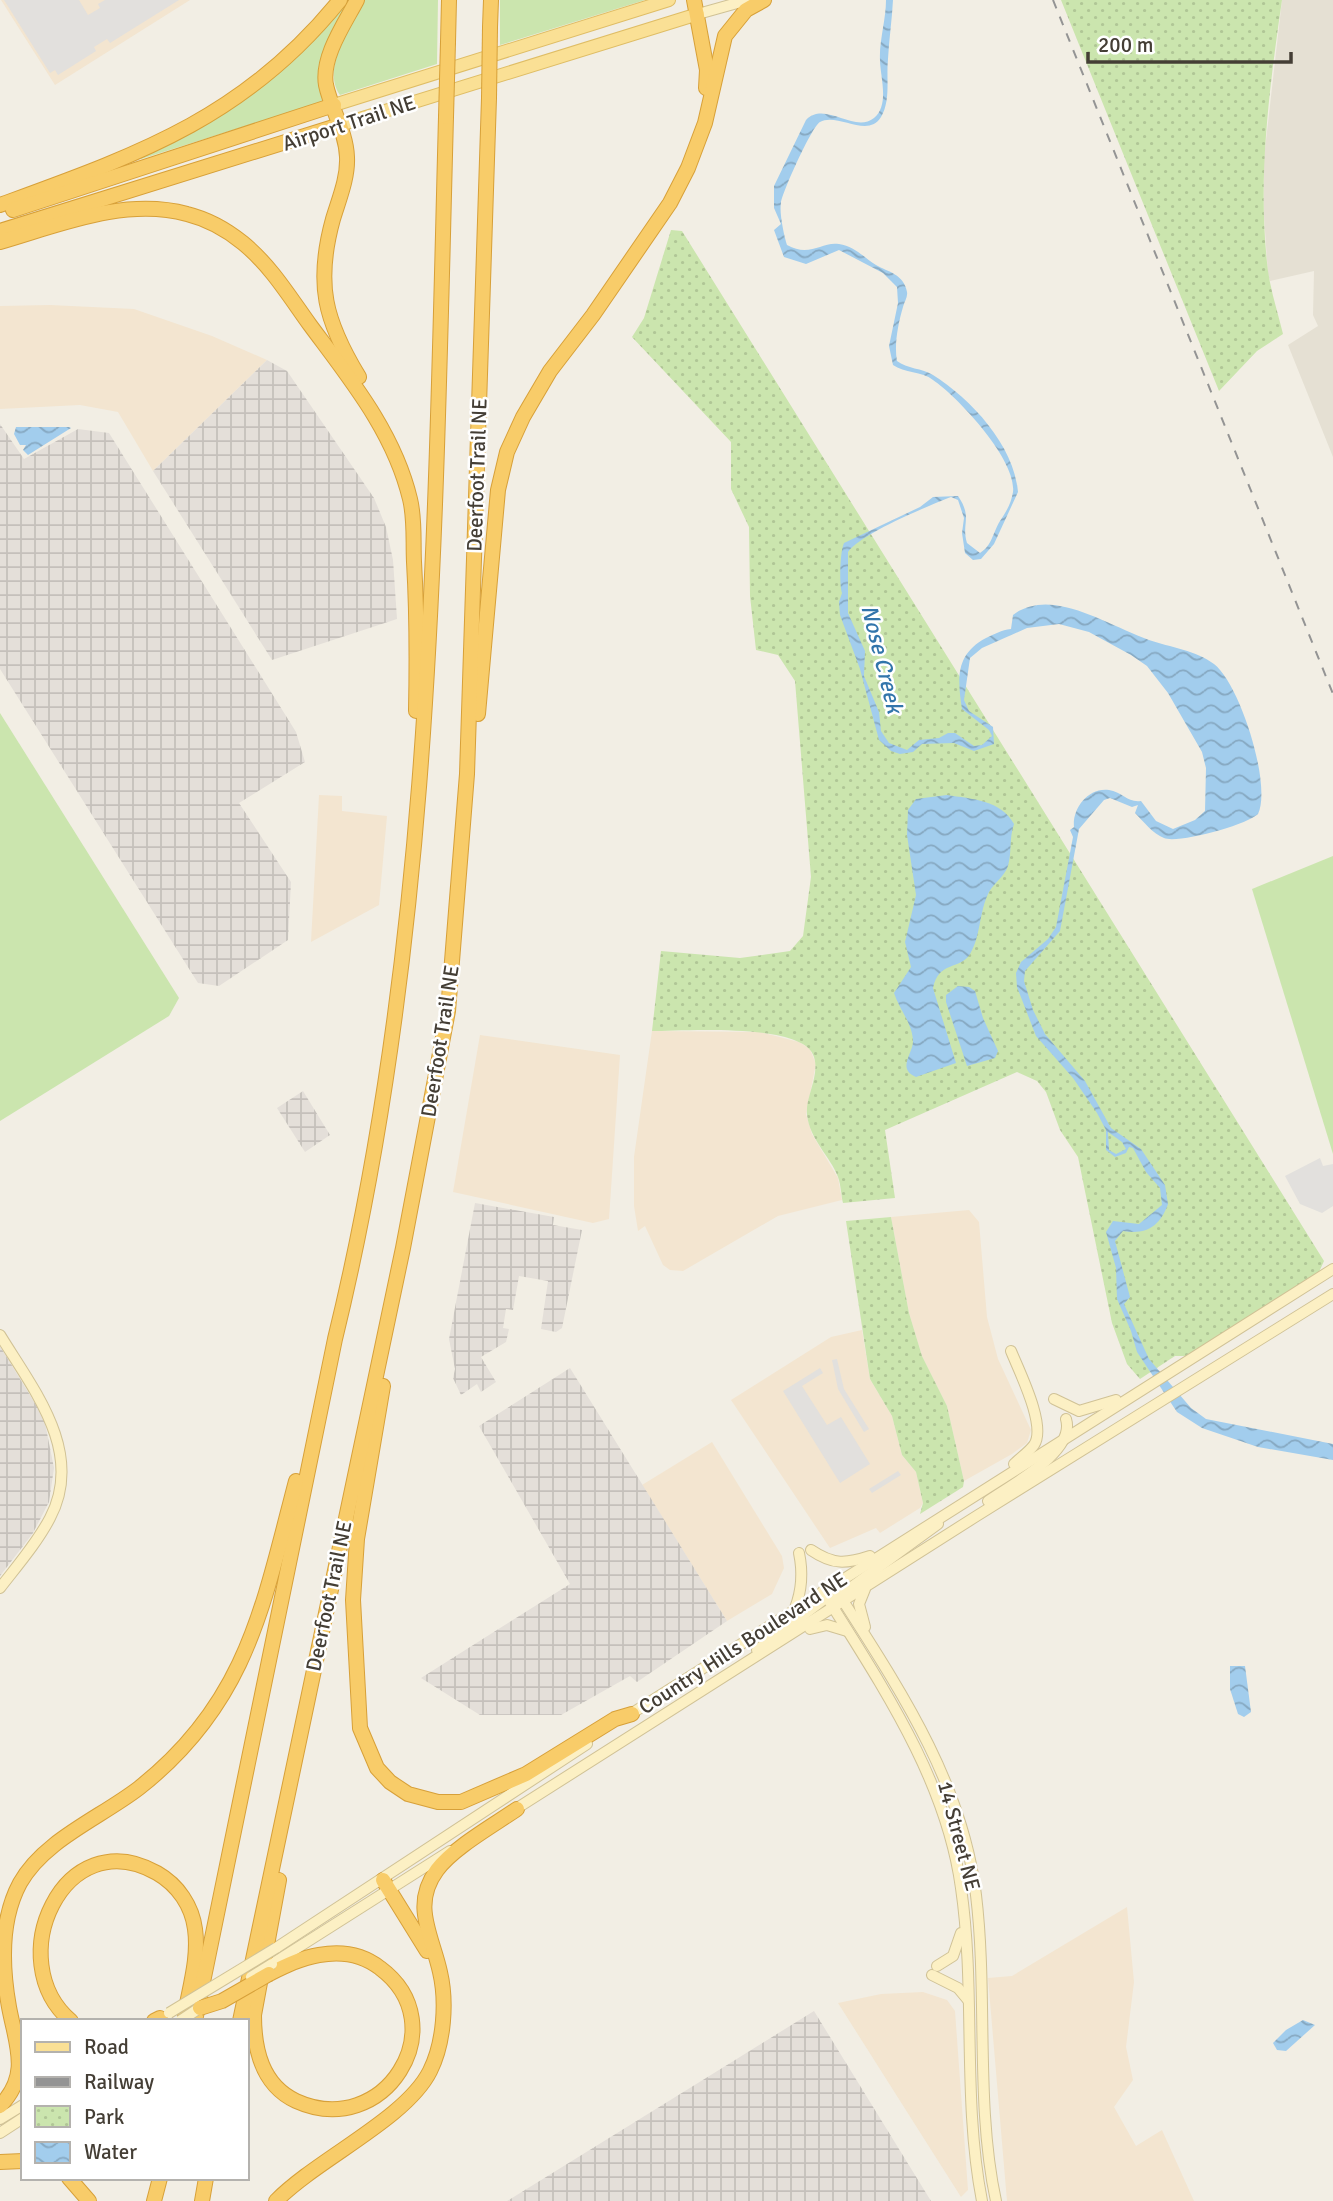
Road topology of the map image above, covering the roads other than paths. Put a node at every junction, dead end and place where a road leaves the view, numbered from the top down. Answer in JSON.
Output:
{"nodes":[{"id":1,"x":340,"y":0,"type":"edge"},
{"id":2,"x":357,"y":0,"type":"edge"},
{"id":3,"x":449,"y":0,"type":"edge"},
{"id":4,"x":491,"y":0,"type":"edge"},
{"id":5,"x":669,"y":0,"type":"edge"},
{"id":6,"x":748,"y":0,"type":"edge"},
{"id":7,"x":764,"y":0,"type":"edge"},
{"id":8,"x":696,"y":7,"type":"edge"},
{"id":9,"x":334,"y":105,"type":"junction"},
{"id":10,"x":340,"y":125,"type":"junction"},
{"id":11,"x":695,"y":152,"type":"junction"},
{"id":12,"x":0,"y":205,"type":"edge"},
{"id":13,"x":0,"y":214,"type":"edge"},
{"id":14,"x":0,"y":231,"type":"edge"},
{"id":15,"x":0,"y":242,"type":"edge"},
{"id":16,"x":410,"y":498,"type":"junction"},
{"id":17,"x":467,"y":774,"type":"junction"},
{"id":18,"x":416,"y":812,"type":"junction"},
{"id":19,"x":403,"y":1248,"type":"junction"},
{"id":20,"x":1333,"y":1269,"type":"edge"},
{"id":21,"x":1333,"y":1294,"type":"edge"},
{"id":22,"x":0,"y":1335,"type":"edge"},
{"id":23,"x":335,"y":1339,"type":"junction"},
{"id":24,"x":1012,"y":1351,"type":"dead end"},
{"id":25,"x":1141,"y":1390,"type":"junction"},
{"id":26,"x":1054,"y":1399,"type":"dead end"},
{"id":27,"x":1066,"y":1419,"type":"dead end"},
{"id":28,"x":1067,"y":1438,"type":"junction"},
{"id":29,"x":999,"y":1479,"type":"junction"},
{"id":30,"x":962,"y":1503,"type":"junction"},
{"id":31,"x":975,"y":1517,"type":"junction"},
{"id":32,"x":889,"y":1549,"type":"junction"},
{"id":33,"x":811,"y":1550,"type":"dead end"},
{"id":34,"x":799,"y":1553,"type":"dead end"},
{"id":35,"x":866,"y":1587,"type":"junction"},
{"id":36,"x":0,"y":1588,"type":"edge"},
{"id":37,"x":839,"y":1593,"type":"junction"},
{"id":38,"x":825,"y":1595,"type":"junction"},
{"id":39,"x":834,"y":1608,"type":"junction"},
{"id":40,"x":794,"y":1609,"type":"junction"},
{"id":41,"x":848,"y":1631,"type":"junction"},
{"id":42,"x":868,"y":1640,"type":"junction"},
{"id":43,"x":781,"y":1641,"type":"junction"},
{"id":44,"x":722,"y":1678,"type":"junction"},
{"id":45,"x":632,"y":1714,"type":"junction"},
{"id":46,"x":301,"y":1731,"type":"junction"},
{"id":47,"x":517,"y":1809,"type":"junction"},
{"id":48,"x":45,"y":1854,"type":"junction"},
{"id":49,"x":386,"y":1884,"type":"junction"},
{"id":50,"x":964,"y":1917,"type":"junction"},
{"id":51,"x":268,"y":1969,"type":"junction"},
{"id":52,"x":441,"y":1988,"type":"junction"},
{"id":53,"x":968,"y":2000,"type":"junction"},
{"id":54,"x":197,"y":2014,"type":"edge"},
{"id":55,"x":68,"y":2019,"type":"edge"},
{"id":56,"x":167,"y":2019,"type":"edge"},
{"id":57,"x":240,"y":2019,"type":"edge"},
{"id":58,"x":21,"y":2024,"type":"edge"},
{"id":59,"x":0,"y":2106,"type":"edge"},
{"id":60,"x":21,"y":2106,"type":"edge"},
{"id":61,"x":0,"y":2119,"type":"edge"},
{"id":62,"x":21,"y":2119,"type":"edge"},
{"id":63,"x":0,"y":2133,"type":"edge"},
{"id":64,"x":21,"y":2161,"type":"edge"},
{"id":65,"x":0,"y":2162,"type":"edge"},
{"id":66,"x":71,"y":2180,"type":"edge"},
{"id":67,"x":158,"y":2180,"type":"edge"},
{"id":68,"x":206,"y":2180,"type":"edge"},
{"id":69,"x":89,"y":2201,"type":"edge"},
{"id":70,"x":153,"y":2201,"type":"edge"},
{"id":71,"x":202,"y":2201,"type":"edge"},
{"id":72,"x":276,"y":2201,"type":"edge"},
{"id":73,"x":982,"y":2201,"type":"edge"},
{"id":74,"x":996,"y":2201,"type":"edge"}],
"edges":[{"from":1,"to":12,"type":"highway"},
{"from":2,"to":9,"type":"highway"},
{"from":3,"to":18,"type":"highway","name":"Deerfoot Trail NE","bridge":true},
{"from":4,"to":17,"type":"highway","name":"Deerfoot Trail NE","bridge":true},
{"from":5,"to":9,"type":"main road","name":"Airport Trail NE"},
{"from":6,"to":8,"type":"main road"},
{"from":7,"to":11,"type":"highway"},
{"from":8,"to":10,"type":"main road","name":"Airport Trail NE"},
{"from":8,"to":11,"type":"highway"},
{"from":9,"to":10,"type":"highway"},
{"from":9,"to":13,"type":"highway","name":"Airport Trail NE"},
{"from":10,"to":14,"type":"highway","name":"Airport Trail NE"},
{"from":10,"to":16,"type":"highway"},
{"from":11,"to":17,"type":"highway"},
{"from":15,"to":16,"type":"highway"},
{"from":16,"to":18,"type":"highway"},
{"from":17,"to":19,"type":"highway","name":"Deerfoot Trail NE"},
{"from":18,"to":23,"type":"highway","name":"Deerfoot Trail NE"},
{"from":19,"to":45,"type":"highway"},
{"from":19,"to":46,"type":"highway","name":"Deerfoot Trail NE"},
{"from":20,"to":25,"type":"main road","name":"Country Hills Boulevard NE"},
{"from":21,"to":31,"type":"main road","name":"Country Hills Boulevard NE"},
{"from":22,"to":36,"type":"main road"},
{"from":23,"to":48,"type":"highway"},
{"from":23,"to":54,"type":"highway","name":"Deerfoot Trail NE"},
{"from":24,"to":29,"type":"main road"},
{"from":25,"to":26,"type":"main road"},
{"from":25,"to":28,"type":"main road","name":"Country Hills Boulevard NE"},
{"from":27,"to":28,"type":"main road"},
{"from":28,"to":29,"type":"main road","name":"Country Hills Boulevard NE"},
{"from":28,"to":31,"type":"main road"},
{"from":29,"to":30,"type":"main road","name":"Country Hills Boulevard NE"},
{"from":30,"to":32,"type":"main road","name":"Country Hills Boulevard NE"},
{"from":30,"to":37,"type":"main road"},
{"from":31,"to":35,"type":"main road","name":"Country Hills Boulevard NE"},
{"from":32,"to":33,"type":"main road"},
{"from":32,"to":37,"type":"main road","name":"Country Hills Boulevard NE"},
{"from":34,"to":40,"type":"main road"},
{"from":35,"to":37,"type":"main road","name":"Country Hills Boulevard NE"},
{"from":35,"to":42,"type":"main road"},
{"from":37,"to":38,"type":"main road","name":"Country Hills Boulevard NE"},
{"from":37,"to":39,"type":"main road","name":"Country Hills Boulevard NE"},
{"from":37,"to":42,"type":"main road","name":"14 Street NE"},
{"from":38,"to":39,"type":"main road","name":"14 Street NE"},
{"from":38,"to":40,"type":"main road","name":"Country Hills Boulevard NE"},
{"from":38,"to":44,"type":"main road"},
{"from":39,"to":41,"type":"main road","name":"14 Street NE"},
{"from":39,"to":43,"type":"main road","name":"Country Hills Boulevard NE"},
{"from":40,"to":45,"type":"main road","name":"Country Hills Boulevard NE"},
{"from":41,"to":43,"type":"main road"},
{"from":41,"to":50,"type":"main road","name":"14 Street NE"},
{"from":42,"to":74,"type":"main road","name":"14 Street NE"},
{"from":43,"to":44,"type":"main road","name":"Country Hills Boulevard NE"},
{"from":44,"to":47,"type":"main road","name":"Country Hills Boulevard NE"},
{"from":45,"to":49,"type":"main road","name":"Country Hills Boulevard NE"},
{"from":46,"to":51,"type":"highway"},
{"from":46,"to":57,"type":"highway","name":"Deerfoot Trail NE"},
{"from":47,"to":49,"type":"main road","name":"Country Hills Boulevard NE"},
{"from":47,"to":52,"type":"highway"},
{"from":48,"to":58,"type":"highway"},
{"from":48,"to":59,"type":"highway"},
{"from":49,"to":51,"type":"main road","name":"Country Hills Boulevard NE"},
{"from":49,"to":52,"type":"highway"},
{"from":49,"to":56,"type":"main road","name":"Country Hills Boulevard NE","bridge":true},
{"from":50,"to":53,"type":"main road","name":"14 Street NE"},
{"from":50,"to":53,"type":"main road"},
{"from":51,"to":51,"type":"highway"},
{"from":51,"to":54,"type":"highway","bridge":true},
{"from":52,"to":72,"type":"highway"},
{"from":53,"to":73,"type":"main road","name":"14 Street NE"},
{"from":54,"to":56,"type":"main road","bridge":true},
{"from":55,"to":56,"type":"highway"},
{"from":60,"to":61,"type":"main road"},
{"from":62,"to":63,"type":"main road"},
{"from":64,"to":65,"type":"highway"},
{"from":66,"to":69,"type":"highway"},
{"from":67,"to":70,"type":"highway"},
{"from":68,"to":71,"type":"highway"}]}
